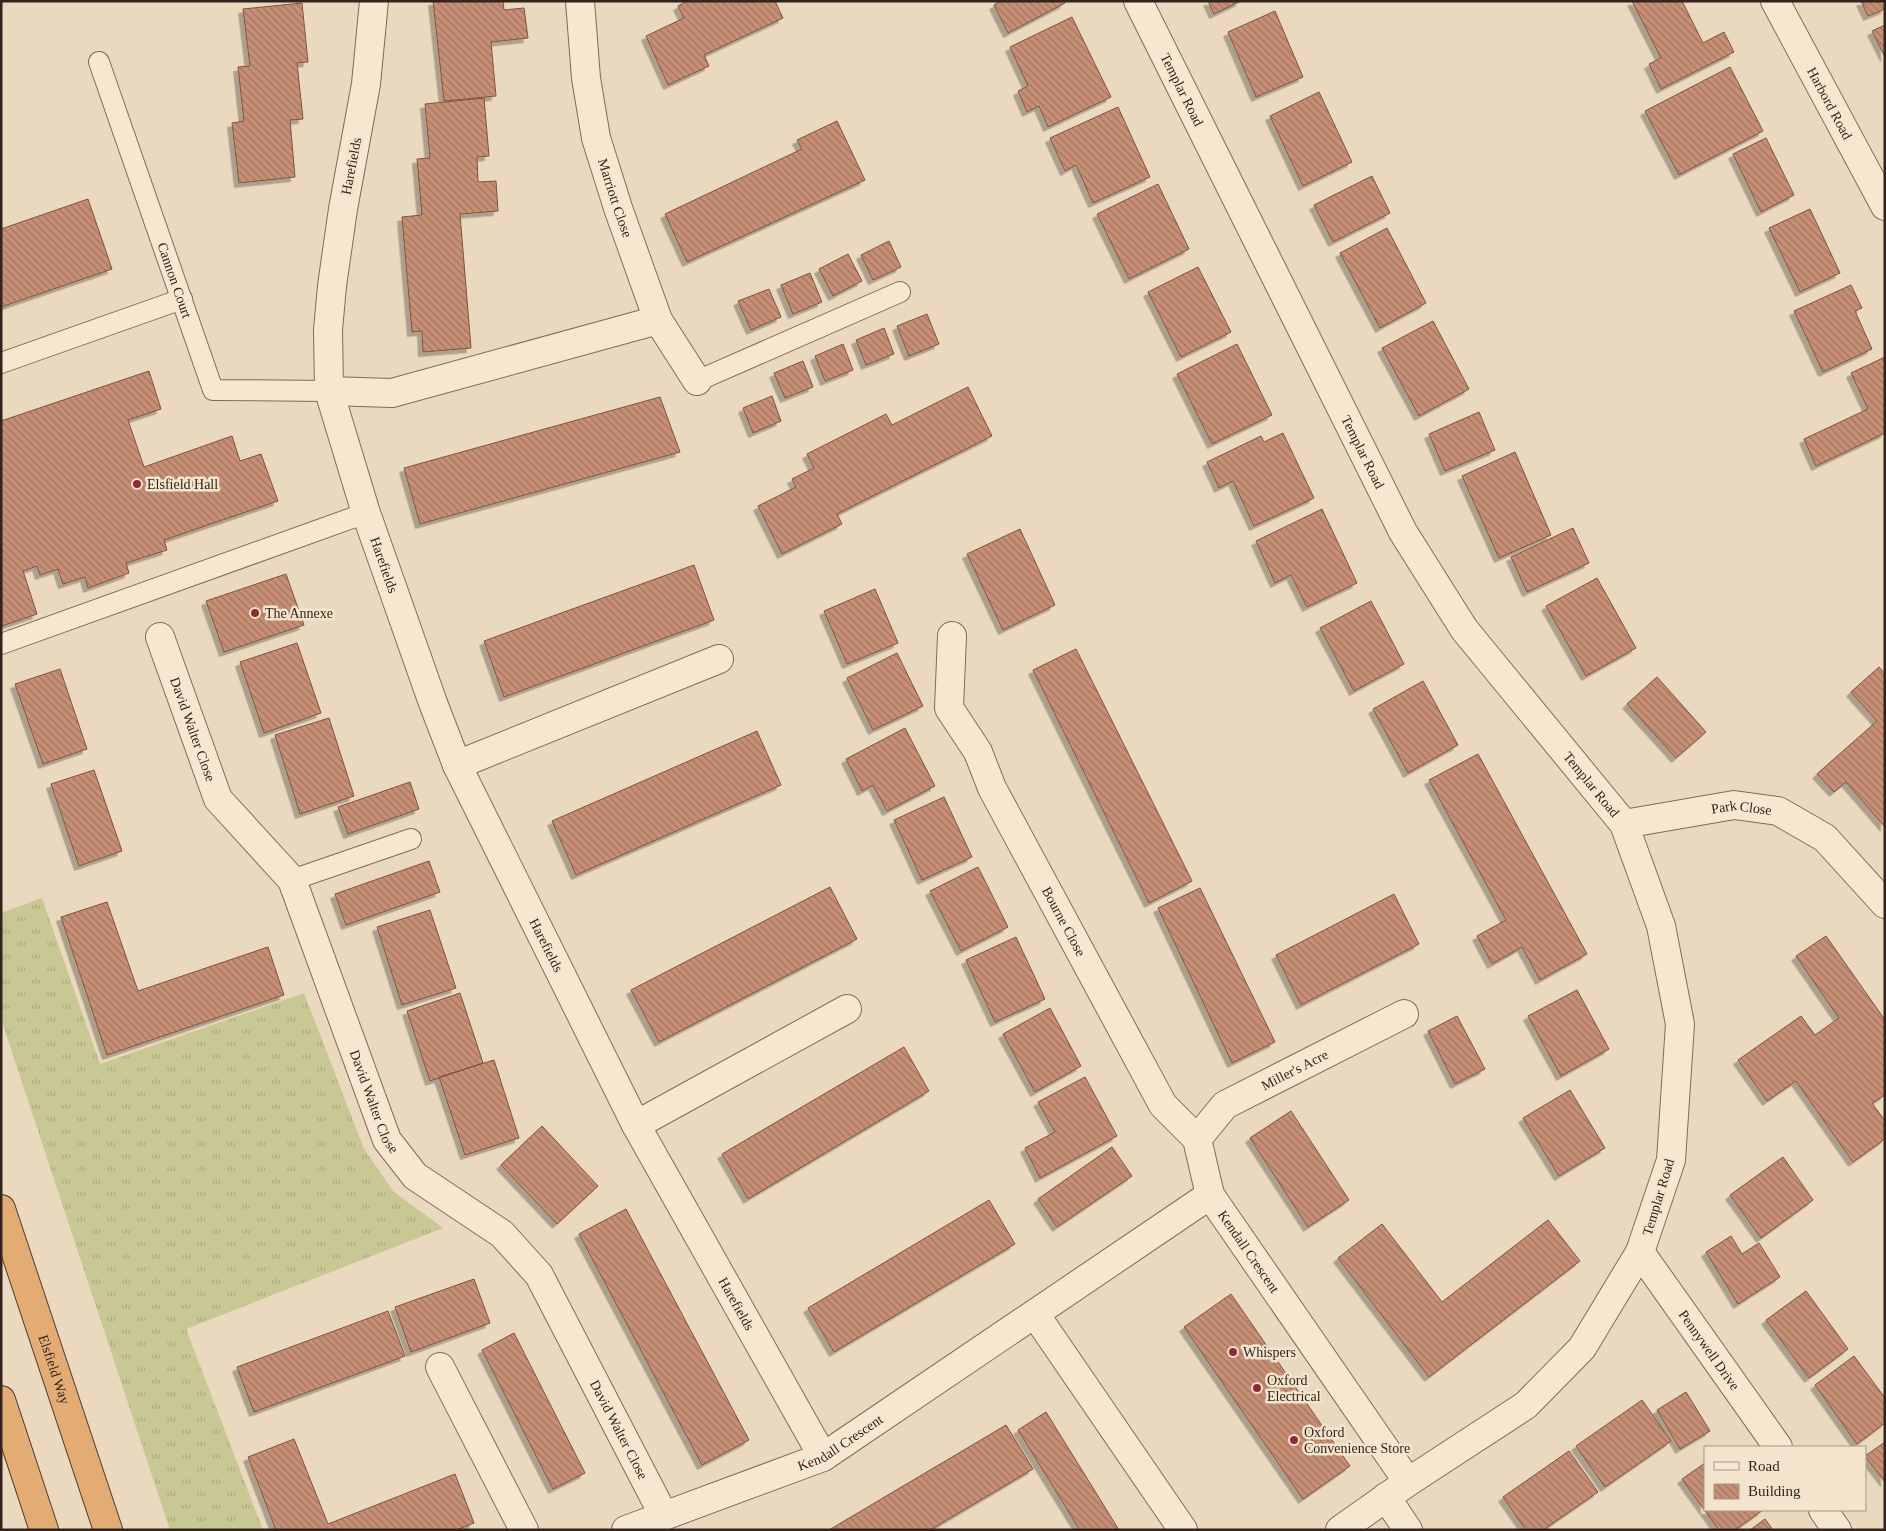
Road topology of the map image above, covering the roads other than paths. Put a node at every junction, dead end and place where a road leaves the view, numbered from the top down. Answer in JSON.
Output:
{"nodes":[{"id":1,"x":374,"y":1,"type":"edge"},
{"id":2,"x":580,"y":1,"type":"edge"},
{"id":3,"x":1138,"y":1,"type":"edge"},
{"id":4,"x":1775,"y":1,"type":"edge"},
{"id":5,"x":99,"y":62,"type":"dead end"},
{"id":6,"x":1885,"y":206,"type":"edge"},
{"id":7,"x":900,"y":292,"type":"dead end"},
{"id":8,"x":182,"y":299,"type":"junction"},
{"id":9,"x":658,"y":320,"type":"junction"},
{"id":10,"x":1,"y":363,"type":"edge"},
{"id":11,"x":697,"y":381,"type":"joint"},
{"id":12,"x":329,"y":391,"type":"junction"},
{"id":13,"x":366,"y":513,"type":"junction"},
{"id":14,"x":952,"y":636,"type":"dead end"},
{"id":15,"x":160,"y":637,"type":"dead end"},
{"id":16,"x":1,"y":644,"type":"edge"},
{"id":17,"x":719,"y":659,"type":"dead end"},
{"id":18,"x":457,"y":765,"type":"junction"},
{"id":19,"x":1624,"y":824,"type":"junction"},
{"id":20,"x":411,"y":839,"type":"dead end"},
{"id":21,"x":292,"y":880,"type":"junction"},
{"id":22,"x":1885,"y":904,"type":"edge"},
{"id":23,"x":847,"y":1009,"type":"dead end"},
{"id":24,"x":1404,"y":1014,"type":"dead end"},
{"id":25,"x":636,"y":1125,"type":"junction"},
{"id":26,"x":1197,"y":1140,"type":"junction"},
{"id":27,"x":1210,"y":1195,"type":"junction"},
{"id":28,"x":1,"y":1209,"type":"edge"},
{"id":29,"x":1640,"y":1252,"type":"junction"},
{"id":30,"x":1035,"y":1314,"type":"junction"},
{"id":31,"x":440,"y":1367,"type":"dead end"},
{"id":32,"x":1,"y":1400,"type":"edge"},
{"id":33,"x":1777,"y":1446,"type":"edge"},
{"id":34,"x":823,"y":1457,"type":"junction"},
{"id":35,"x":1408,"y":1482,"type":"junction"},
{"id":36,"x":1386,"y":1497,"type":"junction"},
{"id":37,"x":1824,"y":1511,"type":"edge"},
{"id":38,"x":664,"y":1516,"type":"junction"},
{"id":39,"x":44,"y":1530,"type":"edge"},
{"id":40,"x":108,"y":1530,"type":"edge"},
{"id":41,"x":524,"y":1530,"type":"edge"},
{"id":42,"x":626,"y":1530,"type":"edge"},
{"id":43,"x":1183,"y":1530,"type":"edge"},
{"id":44,"x":1340,"y":1530,"type":"edge"},
{"id":45,"x":1408,"y":1530,"type":"edge"},
{"id":46,"x":1837,"y":1530,"type":"edge"}],
"edges":[{"from":1,"to":12,"type":"street","name":"Harefields"},
{"from":2,"to":9,"type":"street","name":"Marriott Close"},
{"from":3,"to":19,"type":"street","name":"Templar Road"},
{"from":4,"to":6,"type":"street","name":"Harbord Road"},
{"from":5,"to":8,"type":"lane","name":"Cannon Court"},
{"from":7,"to":11,"type":"lane"},
{"from":8,"to":10,"type":"lane"},
{"from":8,"to":12,"type":"lane","name":"Cannon Court"},
{"from":9,"to":11,"type":"street","name":"Marriott Close"},
{"from":9,"to":12,"type":"street"},
{"from":12,"to":13,"type":"street","name":"Harefields"},
{"from":13,"to":16,"type":"lane"},
{"from":13,"to":18,"type":"street","name":"Harefields"},
{"from":14,"to":26,"type":"street","name":"Bourne Close"},
{"from":15,"to":21,"type":"street","name":"David Walter Close"},
{"from":17,"to":18,"type":"street"},
{"from":18,"to":25,"type":"street","name":"Harefields"},
{"from":19,"to":22,"type":"street","name":"Park Close"},
{"from":19,"to":29,"type":"street","name":"Templar Road"},
{"from":20,"to":21,"type":"lane"},
{"from":21,"to":38,"type":"street","name":"David Walter Close"},
{"from":23,"to":25,"type":"street"},
{"from":24,"to":26,"type":"street","name":"Miller's Acre"},
{"from":25,"to":34,"type":"street","name":"Harefields"},
{"from":26,"to":27,"type":"street"},
{"from":27,"to":30,"type":"street","name":"Kendall Crescent"},
{"from":27,"to":35,"type":"street","name":"Kendall Crescent"},
{"from":28,"to":40,"type":"highway","name":"Elsfield Way"},
{"from":29,"to":33,"type":"street","name":"Pennywell Drive"},
{"from":29,"to":35,"type":"street","name":"Templar Road"},
{"from":30,"to":34,"type":"street","name":"Kendall Crescent"},
{"from":30,"to":43,"type":"street"},
{"from":31,"to":41,"type":"street"},
{"from":32,"to":39,"type":"highway"},
{"from":34,"to":38,"type":"street","name":"Kendall Crescent"},
{"from":35,"to":36,"type":"street","name":"Templar Road"},
{"from":36,"to":44,"type":"street","name":"Templar Road"},
{"from":36,"to":45,"type":"street"},
{"from":37,"to":46,"type":"street"},
{"from":38,"to":42,"type":"street","name":"Kendall Crescent"}]}
